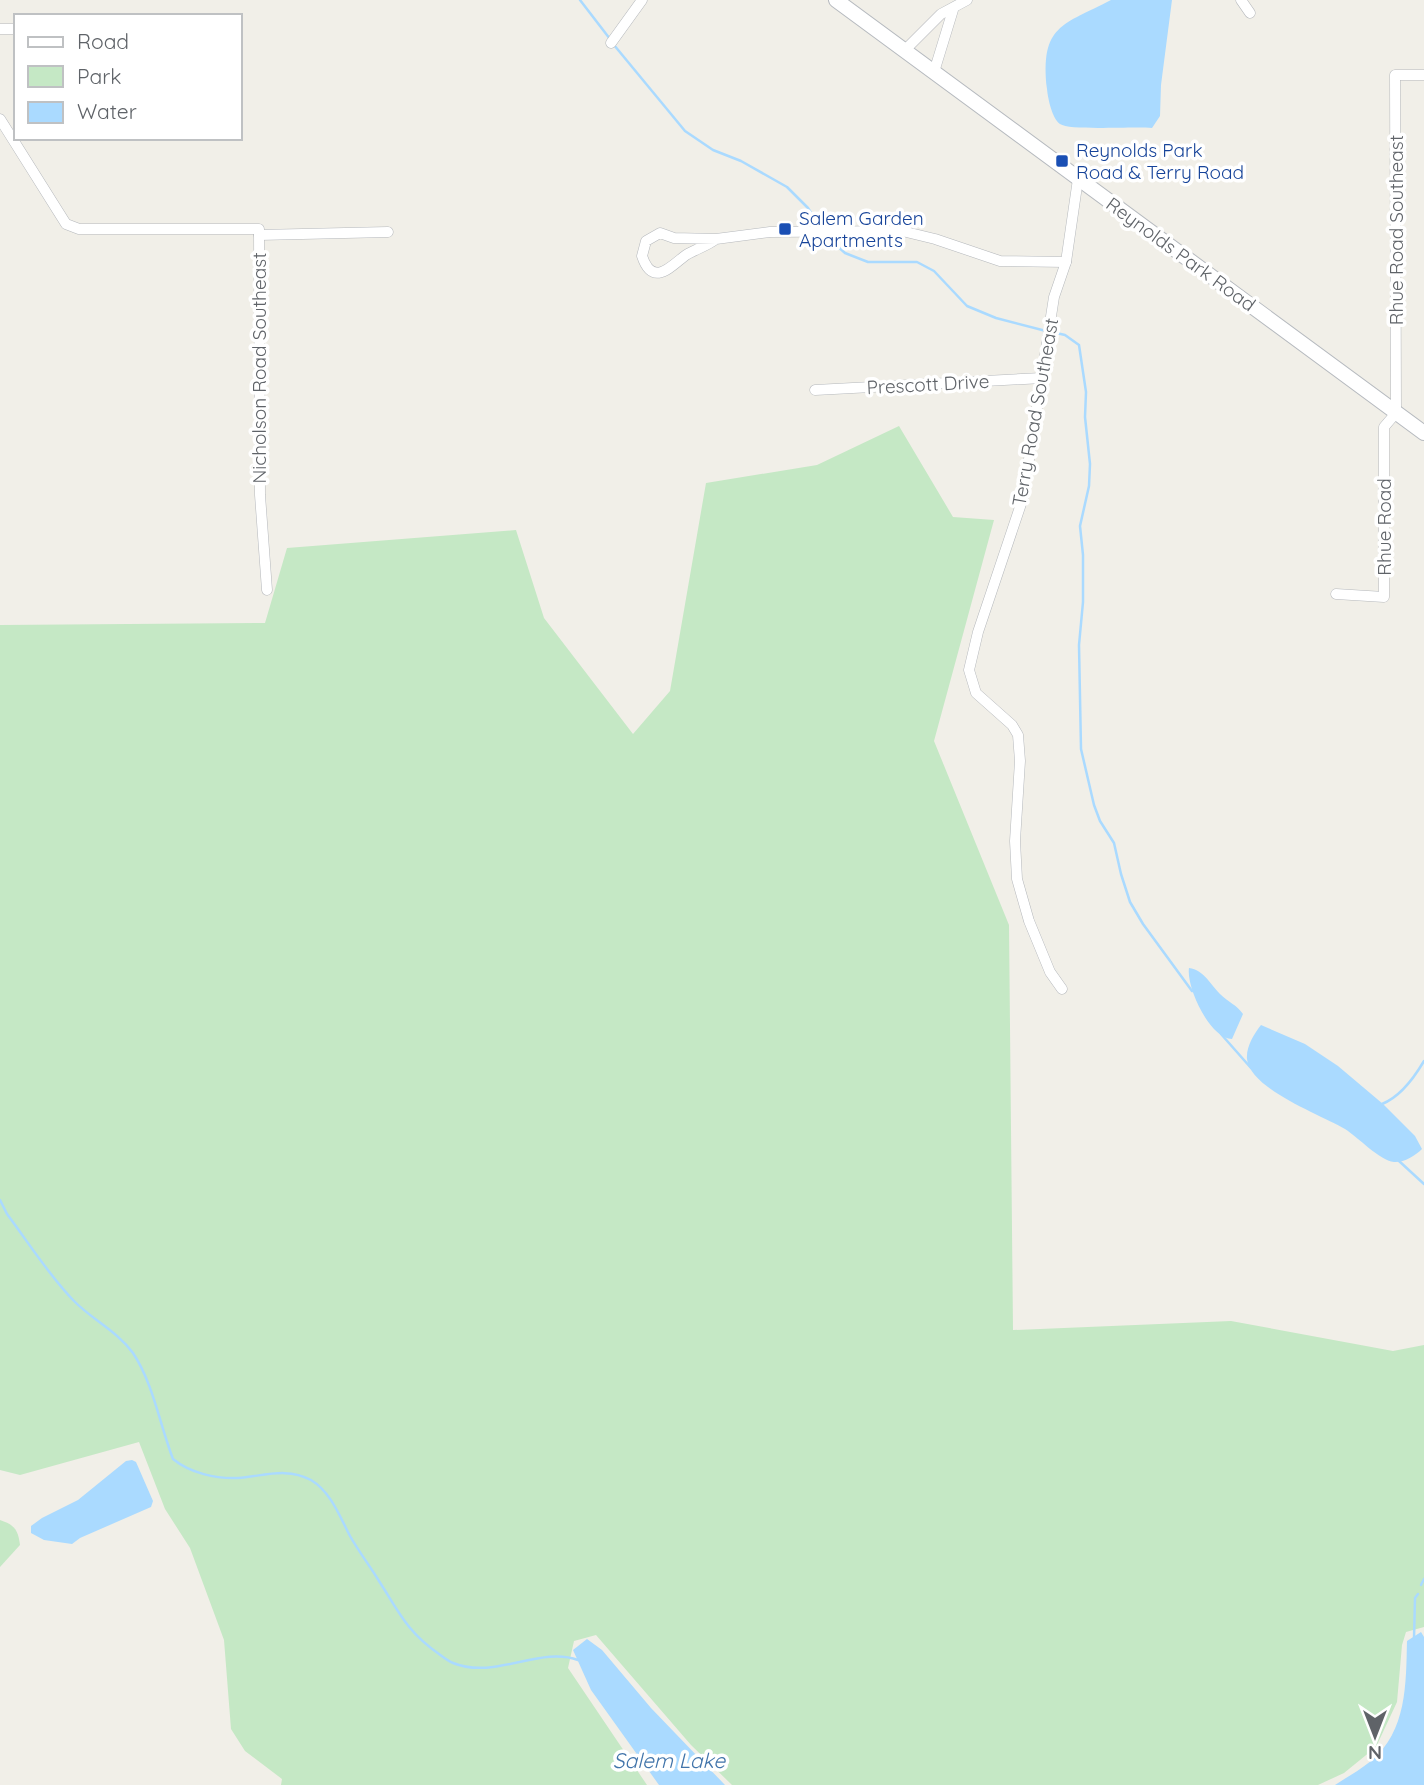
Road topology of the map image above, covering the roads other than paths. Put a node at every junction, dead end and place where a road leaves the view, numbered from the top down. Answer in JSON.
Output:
{"nodes":[{"id":1,"x":642,"y":0,"type":"edge"},
{"id":2,"x":836,"y":0,"type":"edge"},
{"id":3,"x":967,"y":0,"type":"edge"},
{"id":4,"x":1241,"y":0,"type":"edge"},
{"id":5,"x":953,"y":9,"type":"junction"},
{"id":6,"x":1250,"y":13,"type":"dead end"},
{"id":7,"x":611,"y":43,"type":"dead end"},
{"id":8,"x":905,"y":50,"type":"junction"},
{"id":9,"x":934,"y":72,"type":"junction"},
{"id":10,"x":1424,"y":75,"type":"edge"},
{"id":11,"x":0,"y":119,"type":"edge"},
{"id":12,"x":1077,"y":179,"type":"junction"},
{"id":13,"x":388,"y":232,"type":"dead end"},
{"id":14,"x":259,"y":235,"type":"junction"},
{"id":15,"x":674,"y":238,"type":"junction"},
{"id":16,"x":716,"y":239,"type":"junction"},
{"id":17,"x":678,"y":261,"type":"junction"},
{"id":18,"x":1066,"y":262,"type":"junction"},
{"id":19,"x":1042,"y":378,"type":"junction"},
{"id":20,"x":815,"y":390,"type":"dead end"},
{"id":21,"x":1396,"y":413,"type":"junction"},
{"id":22,"x":1424,"y":433,"type":"edge"},
{"id":23,"x":267,"y":590,"type":"dead end"},
{"id":24,"x":1336,"y":594,"type":"dead end"},
{"id":25,"x":1062,"y":989,"type":"dead end"}],
"edges":[{"from":1,"to":7,"type":"street"},
{"from":2,"to":8,"type":"main road","name":"Reynolds Park Road"},
{"from":3,"to":5,"type":"street"},
{"from":4,"to":6,"type":"street"},
{"from":5,"to":8,"type":"street"},
{"from":5,"to":9,"type":"street"},
{"from":8,"to":9,"type":"main road","name":"Reynolds Park Road"},
{"from":9,"to":12,"type":"main road","name":"Reynolds Park Road"},
{"from":10,"to":21,"type":"street","name":"Rhue Road Southeast"},
{"from":11,"to":14,"type":"street","name":"Nicholson Road Southeast"},
{"from":12,"to":18,"type":"street","name":"Terry Road Southeast"},
{"from":12,"to":21,"type":"main road","name":"Reynolds Park Road"},
{"from":13,"to":14,"type":"street"},
{"from":14,"to":23,"type":"street","name":"Nicholson Road Southeast"},
{"from":15,"to":16,"type":"street"},
{"from":15,"to":17,"type":"street"},
{"from":15,"to":17,"type":"street"},
{"from":16,"to":17,"type":"street"},
{"from":16,"to":18,"type":"street"},
{"from":18,"to":19,"type":"street","name":"Terry Road Southeast"},
{"from":19,"to":20,"type":"street","name":"Prescott Drive"},
{"from":19,"to":25,"type":"street","name":"Terry Road Southeast"},
{"from":21,"to":22,"type":"main road","name":"Reynolds Park Road"},
{"from":21,"to":24,"type":"street","name":"Rhue Road"}]}
